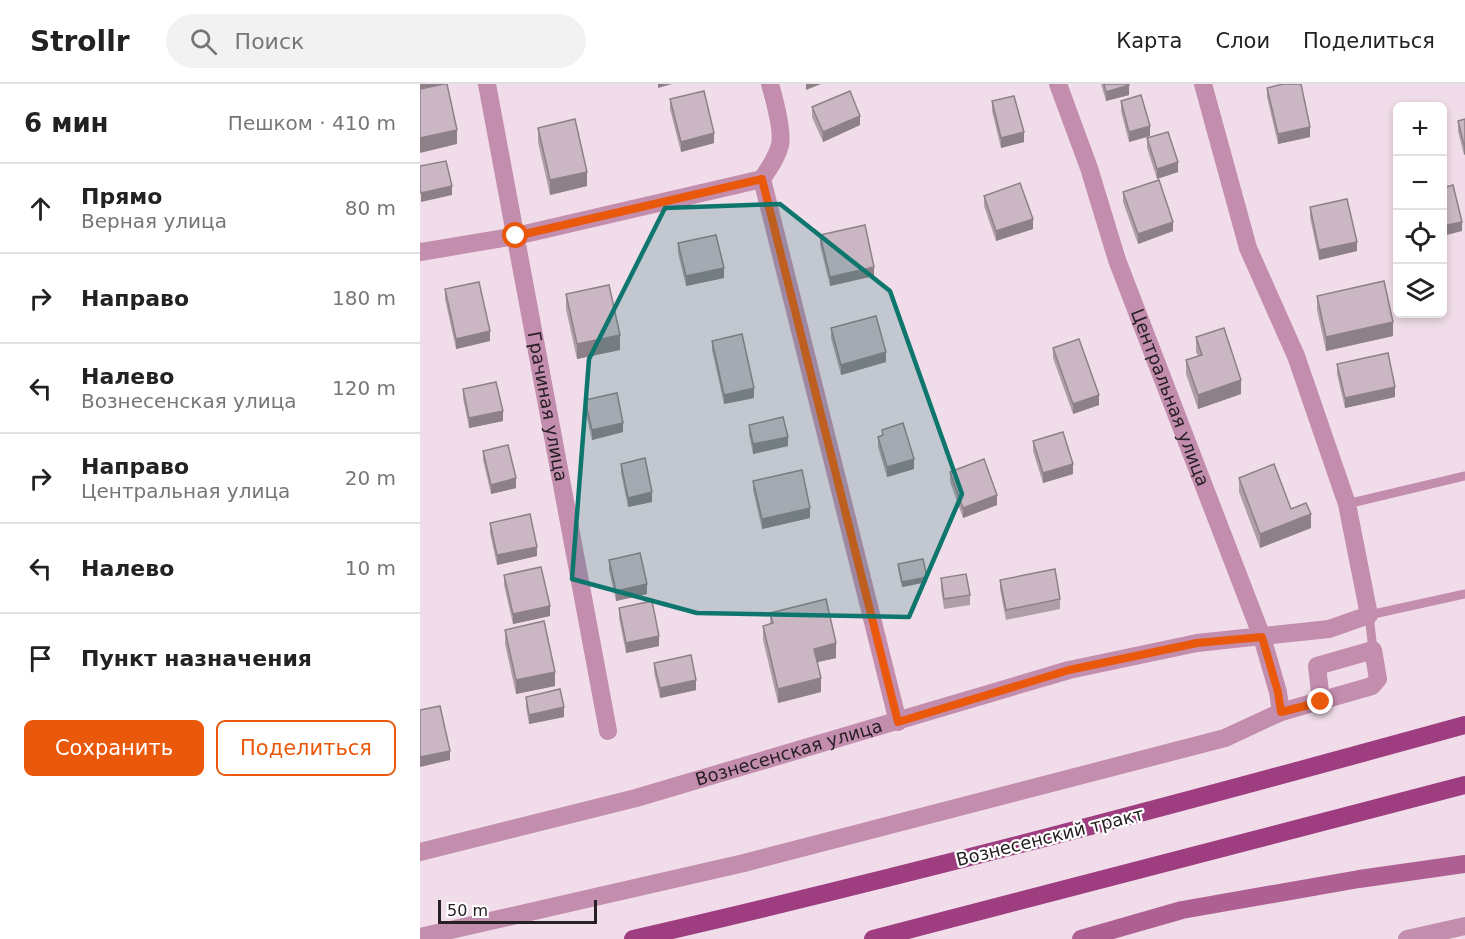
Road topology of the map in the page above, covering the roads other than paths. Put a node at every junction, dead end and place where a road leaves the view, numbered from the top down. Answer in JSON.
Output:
{"nodes":[{"id":1,"x":487,"y":84,"type":"edge"},
{"id":2,"x":770,"y":84,"type":"edge"},
{"id":3,"x":1058,"y":84,"type":"edge"},
{"id":4,"x":1203,"y":84,"type":"edge"},
{"id":5,"x":762,"y":179,"type":"junction"},
{"id":6,"x":516,"y":236,"type":"junction"},
{"id":7,"x":420,"y":252,"type":"edge"},
{"id":8,"x":1465,"y":476,"type":"edge"},
{"id":9,"x":1347,"y":504,"type":"junction"},
{"id":10,"x":1465,"y":594,"type":"edge"},
{"id":11,"x":1369,"y":615,"type":"junction"},
{"id":12,"x":1262,"y":637,"type":"junction"},
{"id":13,"x":1373,"y":651,"type":"junction"},
{"id":14,"x":1321,"y":702,"type":"junction"},
{"id":15,"x":1281,"y":712,"type":"junction"},
{"id":16,"x":898,"y":722,"type":"junction"},
{"id":17,"x":1465,"y":725,"type":"edge"},
{"id":18,"x":608,"y":731,"type":"dead end"},
{"id":19,"x":1465,"y":785,"type":"edge"},
{"id":20,"x":420,"y":852,"type":"edge"},
{"id":21,"x":1465,"y":864,"type":"edge"},
{"id":22,"x":1465,"y":926,"type":"edge"},
{"id":23,"x":420,"y":937,"type":"edge"},
{"id":24,"x":633,"y":939,"type":"edge"},
{"id":25,"x":873,"y":939,"type":"edge"},
{"id":26,"x":1081,"y":939,"type":"edge"},
{"id":27,"x":1407,"y":939,"type":"edge"}],
"edges":[{"from":1,"to":6,"type":"street","name":"Грачиная улица"},
{"from":2,"to":5,"type":"street"},
{"from":3,"to":12,"type":"street","name":"Центральная улица"},
{"from":4,"to":9,"type":"street"},
{"from":5,"to":6,"type":"street"},
{"from":5,"to":16,"type":"street"},
{"from":6,"to":7,"type":"street"},
{"from":6,"to":18,"type":"street","name":"Грачиная улица"},
{"from":8,"to":9,"type":"lane"},
{"from":9,"to":11,"type":"street"},
{"from":10,"to":11,"type":"lane"},
{"from":11,"to":12,"type":"street","name":"Вознесенская улица"},
{"from":11,"to":13,"type":"lane"},
{"from":12,"to":15,"type":"street","name":"Центральная улица"},
{"from":12,"to":16,"type":"street","name":"Вознесенская улица"},
{"from":13,"to":14,"type":"street"},
{"from":13,"to":14,"type":"street"},
{"from":14,"to":15,"type":"street"},
{"from":15,"to":23,"type":"street"},
{"from":16,"to":20,"type":"street","name":"Вознесенская улица"},
{"from":17,"to":24,"type":"main road","name":"Вознесенский тракт"},
{"from":19,"to":25,"type":"main road"},
{"from":21,"to":26,"type":"street"},
{"from":22,"to":27,"type":"street"}]}
